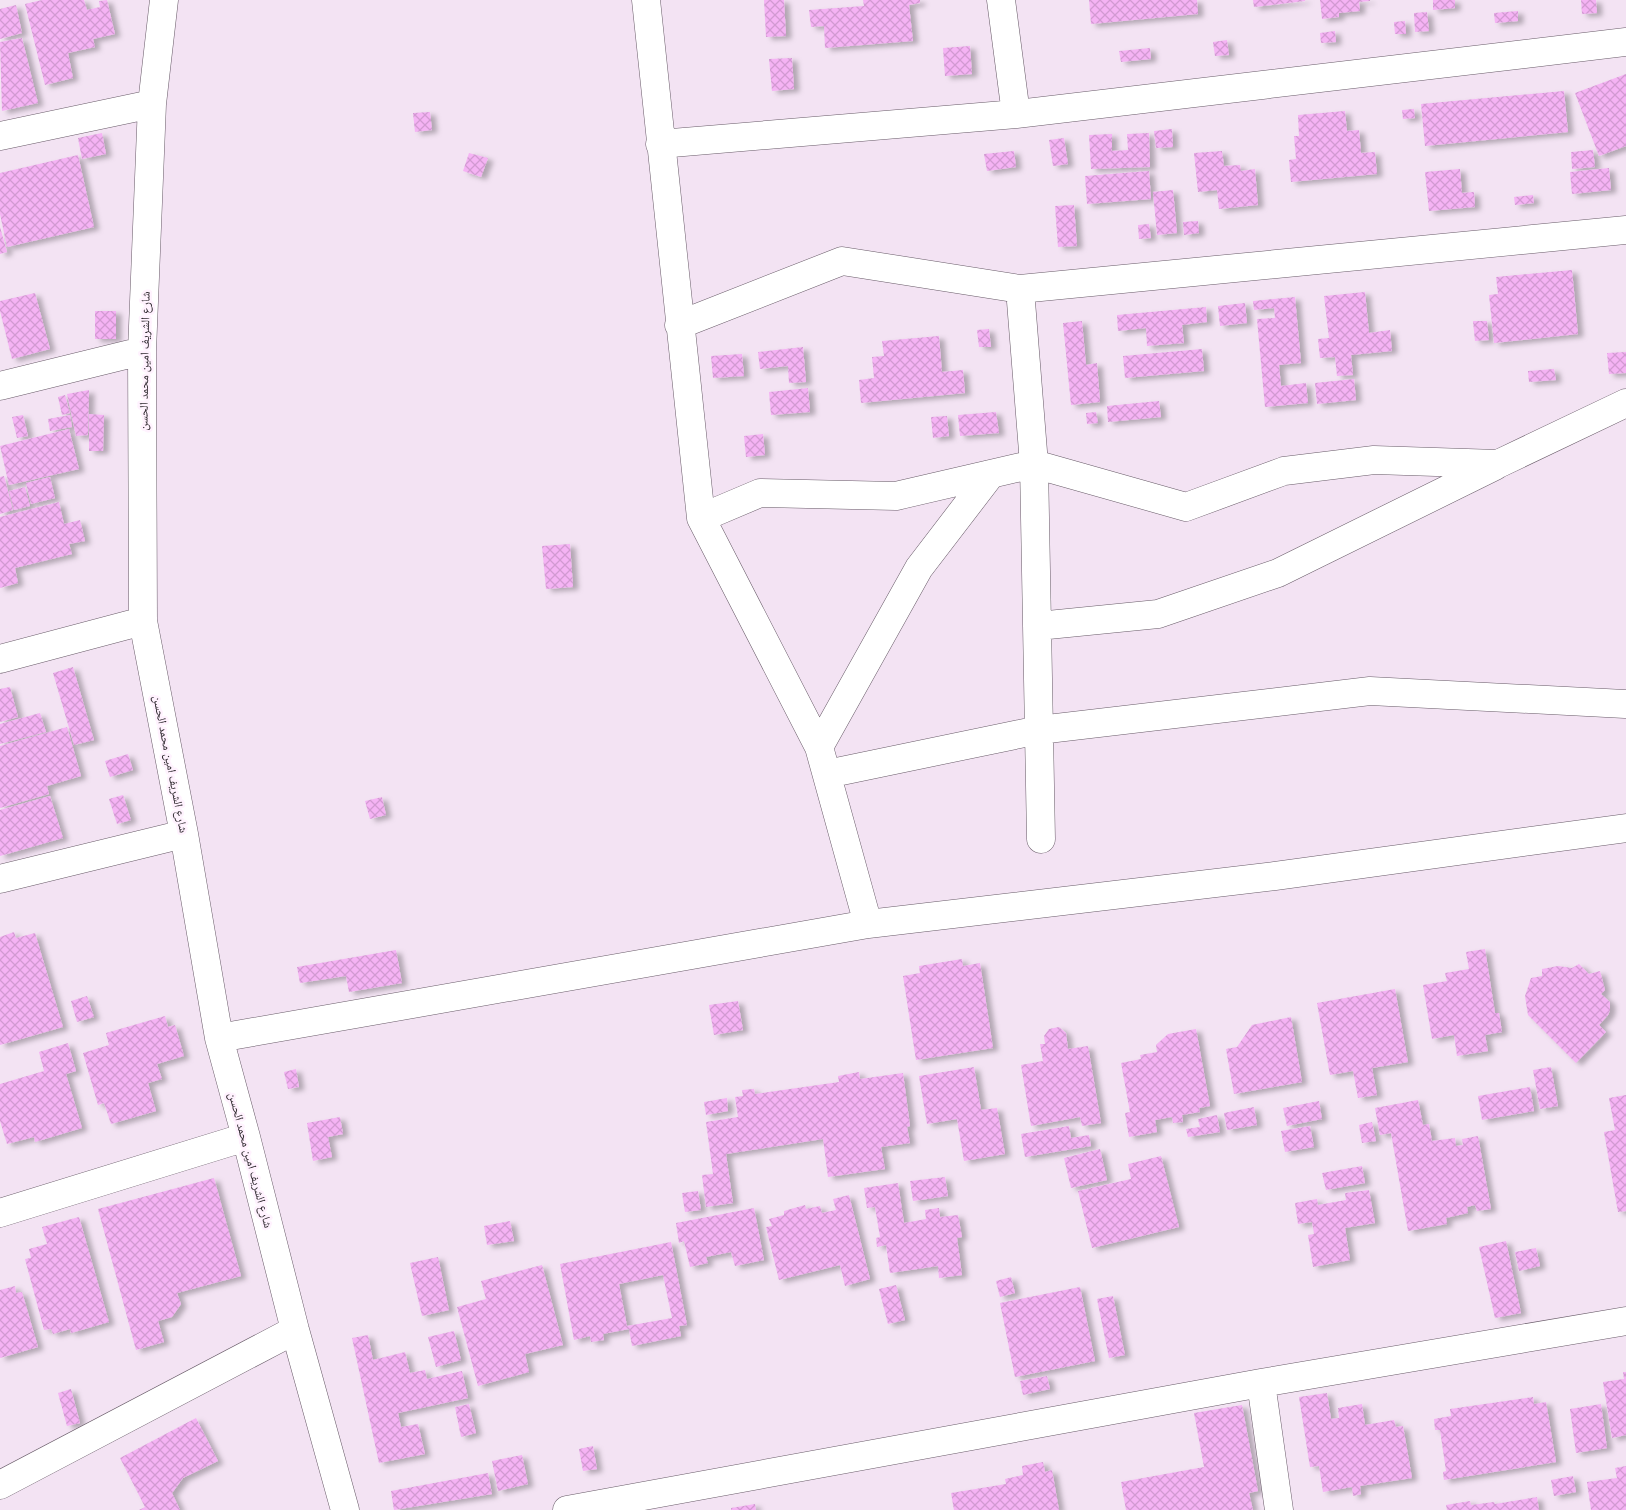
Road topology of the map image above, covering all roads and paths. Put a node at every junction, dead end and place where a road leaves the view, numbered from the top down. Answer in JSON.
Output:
{"nodes":[{"id":1,"x":164,"y":0,"type":"edge"},
{"id":2,"x":646,"y":0,"type":"edge"},
{"id":3,"x":1001,"y":0,"type":"edge"},
{"id":4,"x":1626,"y":42,"type":"edge"},
{"id":5,"x":152,"y":104,"type":"junction"},
{"id":6,"x":1016,"y":114,"type":"junction"},
{"id":7,"x":0,"y":136,"type":"edge"},
{"id":8,"x":660,"y":144,"type":"junction"},
{"id":9,"x":1626,"y":230,"type":"edge"},
{"id":10,"x":1020,"y":290,"type":"junction"},
{"id":11,"x":679,"y":325,"type":"junction"},
{"id":12,"x":142,"y":351,"type":"junction"},
{"id":13,"x":0,"y":386,"type":"edge"},
{"id":14,"x":1626,"y":403,"type":"edge"},
{"id":15,"x":1034,"y":464,"type":"junction"},
{"id":16,"x":1498,"y":464,"type":"junction"},
{"id":17,"x":991,"y":474,"type":"junction"},
{"id":18,"x":701,"y":518,"type":"junction"},
{"id":19,"x":143,"y":621,"type":"junction"},
{"id":20,"x":1038,"y":626,"type":"junction"},
{"id":21,"x":0,"y":659,"type":"edge"},
{"id":22,"x":1625,"y":704,"type":"edge"},
{"id":23,"x":1039,"y":730,"type":"junction"},
{"id":24,"x":819,"y":747,"type":"junction"},
{"id":25,"x":827,"y":774,"type":"junction"},
{"id":26,"x":1626,"y":828,"type":"edge"},
{"id":27,"x":184,"y":834,"type":"junction"},
{"id":28,"x":1040,"y":838,"type":"dead end"},
{"id":29,"x":0,"y":879,"type":"edge"},
{"id":30,"x":868,"y":924,"type":"junction"},
{"id":31,"x":219,"y":1038,"type":"junction"},
{"id":32,"x":246,"y":1137,"type":"junction"},
{"id":33,"x":0,"y":1213,"type":"edge"},
{"id":34,"x":1626,"y":1322,"type":"edge"},
{"id":35,"x":295,"y":1330,"type":"junction"},
{"id":36,"x":1261,"y":1383,"type":"junction"},
{"id":37,"x":0,"y":1485,"type":"edge"},
{"id":38,"x":346,"y":1510,"type":"edge"},
{"id":39,"x":567,"y":1510,"type":"edge"},
{"id":40,"x":1279,"y":1510,"type":"edge"}],
"edges":[{"from":1,"to":5,"type":"street","name":"شارع الشريف امين محمد الحسن"},
{"from":2,"to":8,"type":"street"},
{"from":3,"to":6,"type":"street"},
{"from":4,"to":6,"type":"street"},
{"from":5,"to":7,"type":"street"},
{"from":5,"to":12,"type":"street","name":"شارع الشريف امين محمد الحسن"},
{"from":6,"to":8,"type":"street"},
{"from":8,"to":11,"type":"street"},
{"from":9,"to":10,"type":"street"},
{"from":10,"to":11,"type":"street"},
{"from":10,"to":15,"type":"street"},
{"from":11,"to":18,"type":"street"},
{"from":12,"to":13,"type":"street"},
{"from":12,"to":19,"type":"street","name":"شارع الشريف امين محمد الحسن"},
{"from":14,"to":16,"type":"street"},
{"from":15,"to":16,"type":"street"},
{"from":15,"to":17,"type":"street"},
{"from":15,"to":20,"type":"street"},
{"from":16,"to":20,"type":"street"},
{"from":17,"to":18,"type":"street"},
{"from":17,"to":24,"type":"street"},
{"from":18,"to":24,"type":"street"},
{"from":19,"to":21,"type":"street"},
{"from":19,"to":27,"type":"street","name":"شارع الشريف امين محمد الحسن"},
{"from":20,"to":23,"type":"street"},
{"from":22,"to":23,"type":"street"},
{"from":23,"to":25,"type":"street"},
{"from":23,"to":28,"type":"street"},
{"from":24,"to":25,"type":"street"},
{"from":25,"to":30,"type":"street"},
{"from":26,"to":30,"type":"street"},
{"from":27,"to":29,"type":"street"},
{"from":27,"to":31,"type":"street","name":"شارع الشريف امين محمد الحسن"},
{"from":30,"to":31,"type":"street"},
{"from":31,"to":32,"type":"street","name":"شارع الشريف امين محمد الحسن"},
{"from":32,"to":33,"type":"street"},
{"from":32,"to":35,"type":"street","name":"شارع الشريف امين محمد الحسن"},
{"from":34,"to":36,"type":"street"},
{"from":35,"to":37,"type":"street"},
{"from":35,"to":38,"type":"street","name":"شارع الشريف امين محمد الحسن"},
{"from":36,"to":39,"type":"street"},
{"from":36,"to":40,"type":"street"}]}
